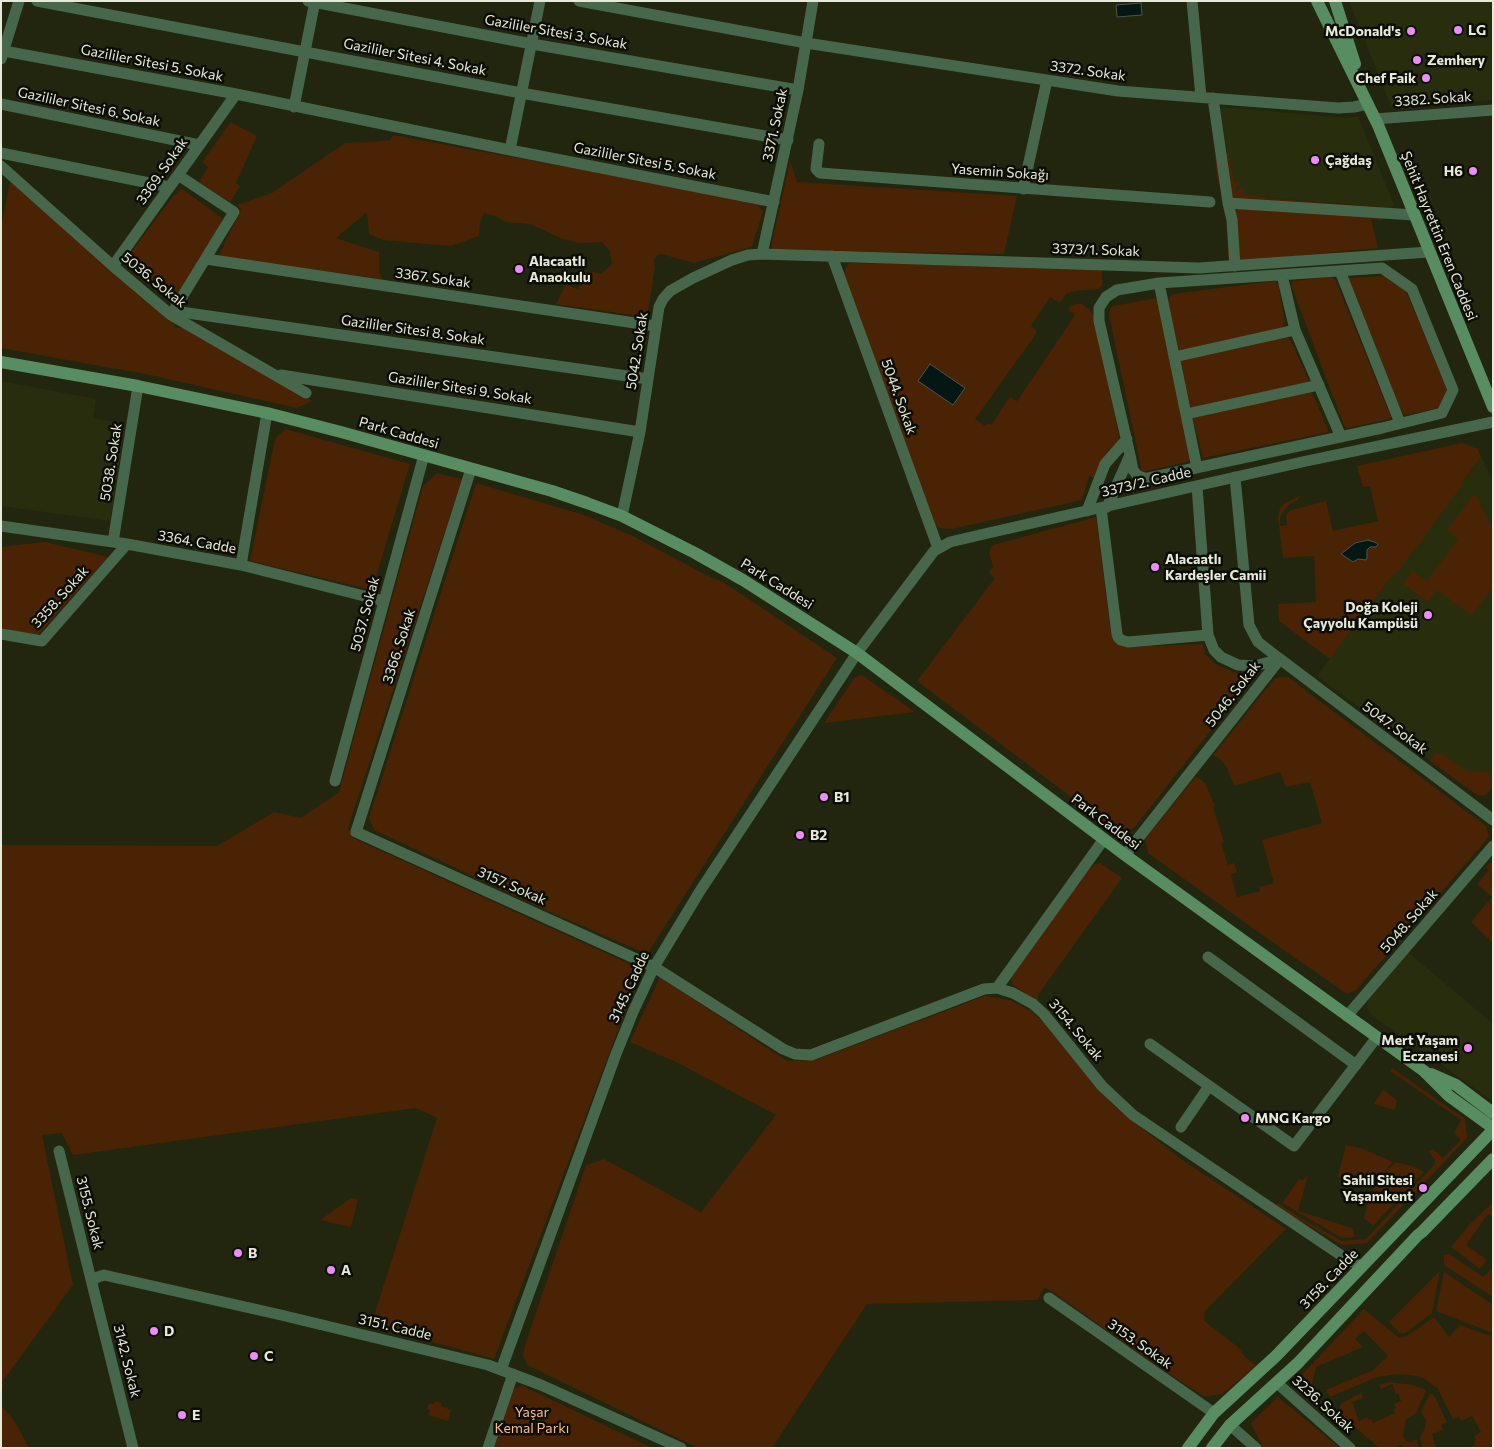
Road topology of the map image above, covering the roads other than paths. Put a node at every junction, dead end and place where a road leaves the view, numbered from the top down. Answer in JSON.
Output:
{"nodes":[{"id":1,"x":20,"y":1,"type":"edge"},
{"id":2,"x":37,"y":1,"type":"edge"},
{"id":3,"x":540,"y":1,"type":"edge"},
{"id":4,"x":579,"y":1,"type":"edge"},
{"id":5,"x":813,"y":1,"type":"edge"},
{"id":6,"x":1192,"y":1,"type":"edge"},
{"id":7,"x":1317,"y":1,"type":"edge"},
{"id":8,"x":1334,"y":1,"type":"edge"},
{"id":9,"x":313,"y":2,"type":"edge"},
{"id":10,"x":806,"y":43,"type":"junction"},
{"id":11,"x":532,"y":44,"type":"junction"},
{"id":12,"x":305,"y":52,"type":"junction"},
{"id":13,"x":3,"y":55,"type":"edge"},
{"id":14,"x":1047,"y":80,"type":"junction"},
{"id":15,"x":798,"y":90,"type":"junction"},
{"id":16,"x":521,"y":92,"type":"junction"},
{"id":17,"x":236,"y":94,"type":"junction"},
{"id":18,"x":1207,"y":97,"type":"junction"},
{"id":19,"x":1,"y":104,"type":"edge"},
{"id":20,"x":1368,"y":104,"type":"junction"},
{"id":21,"x":294,"y":107,"type":"junction"},
{"id":22,"x":1493,"y":110,"type":"edge"},
{"id":23,"x":1375,"y":118,"type":"junction"},
{"id":24,"x":788,"y":140,"type":"junction"},
{"id":25,"x":819,"y":144,"type":"dead end"},
{"id":26,"x":199,"y":145,"type":"junction"},
{"id":27,"x":510,"y":150,"type":"junction"},
{"id":28,"x":1,"y":154,"type":"edge"},
{"id":29,"x":1,"y":166,"type":"edge"},
{"id":30,"x":178,"y":175,"type":"junction"},
{"id":31,"x":169,"y":187,"type":"junction"},
{"id":32,"x":1023,"y":189,"type":"junction"},
{"id":33,"x":774,"y":202,"type":"junction"},
{"id":34,"x":1210,"y":202,"type":"dead end"},
{"id":35,"x":1228,"y":203,"type":"junction"},
{"id":36,"x":1414,"y":215,"type":"junction"},
{"id":37,"x":1429,"y":252,"type":"junction"},
{"id":38,"x":762,"y":254,"type":"junction"},
{"id":39,"x":832,"y":256,"type":"junction"},
{"id":40,"x":206,"y":259,"type":"junction"},
{"id":41,"x":113,"y":266,"type":"junction"},
{"id":42,"x":1235,"y":266,"type":"junction"},
{"id":43,"x":1340,"y":271,"type":"junction"},
{"id":44,"x":1282,"y":275,"type":"junction"},
{"id":45,"x":1160,"y":283,"type":"junction"},
{"id":46,"x":172,"y":313,"type":"junction"},
{"id":47,"x":655,"y":326,"type":"junction"},
{"id":48,"x":1295,"y":330,"type":"junction"},
{"id":49,"x":1174,"y":356,"type":"junction"},
{"id":50,"x":1,"y":362,"type":"edge"},
{"id":51,"x":276,"y":375,"type":"junction"},
{"id":52,"x":648,"y":380,"type":"junction"},
{"id":53,"x":1319,"y":385,"type":"junction"},
{"id":54,"x":138,"y":386,"type":"junction"},
{"id":55,"x":306,"y":393,"type":"dead end"},
{"id":56,"x":1493,"y":407,"type":"edge"},
{"id":57,"x":267,"y":413,"type":"junction"},
{"id":58,"x":1186,"y":414,"type":"junction"},
{"id":59,"x":1493,"y":422,"type":"edge"},
{"id":60,"x":1400,"y":423,"type":"junction"},
{"id":61,"x":640,"y":432,"type":"junction"},
{"id":62,"x":1341,"y":437,"type":"junction"},
{"id":63,"x":1127,"y":439,"type":"junction"},
{"id":64,"x":1130,"y":455,"type":"junction"},
{"id":65,"x":424,"y":456,"type":"junction"},
{"id":66,"x":1197,"y":468,"type":"junction"},
{"id":67,"x":471,"y":469,"type":"junction"},
{"id":68,"x":1235,"y":477,"type":"junction"},
{"id":69,"x":1198,"y":486,"type":"junction"},
{"id":70,"x":1104,"y":508,"type":"junction"},
{"id":71,"x":1087,"y":511,"type":"junction"},
{"id":72,"x":622,"y":516,"type":"junction"},
{"id":73,"x":1,"y":526,"type":"edge"},
{"id":74,"x":113,"y":542,"type":"junction"},
{"id":75,"x":127,"y":544,"type":"junction"},
{"id":76,"x":938,"y":548,"type":"junction"},
{"id":77,"x":241,"y":565,"type":"junction"},
{"id":78,"x":384,"y":601,"type":"junction"},
{"id":79,"x":1,"y":634,"type":"edge"},
{"id":80,"x":1208,"y":635,"type":"junction"},
{"id":81,"x":857,"y":653,"type":"junction"},
{"id":82,"x":1280,"y":659,"type":"junction"},
{"id":83,"x":335,"y":781,"type":"dead end"},
{"id":84,"x":1493,"y":820,"type":"edge"},
{"id":85,"x":356,"y":832,"type":"joint"},
{"id":86,"x":1104,"y":839,"type":"junction"},
{"id":87,"x":1493,"y":846,"type":"edge"},
{"id":88,"x":1125,"y":855,"type":"junction"},
{"id":89,"x":1208,"y":957,"type":"dead end"},
{"id":90,"x":654,"y":966,"type":"junction"},
{"id":91,"x":997,"y":988,"type":"junction"},
{"id":92,"x":1347,"y":1016,"type":"junction"},
{"id":93,"x":1377,"y":1037,"type":"junction"},
{"id":94,"x":1150,"y":1044,"type":"dead end"},
{"id":95,"x":1356,"y":1065,"type":"junction"},
{"id":96,"x":1424,"y":1070,"type":"junction"},
{"id":97,"x":1209,"y":1086,"type":"junction"},
{"id":98,"x":1493,"y":1113,"type":"edge"},
{"id":99,"x":1181,"y":1127,"type":"dead end"},
{"id":100,"x":1493,"y":1129,"type":"edge"},
{"id":101,"x":59,"y":1151,"type":"dead end"},
{"id":102,"x":1493,"y":1159,"type":"edge"},
{"id":103,"x":1362,"y":1267,"type":"junction"},
{"id":104,"x":92,"y":1281,"type":"junction"},
{"id":105,"x":1049,"y":1298,"type":"dead end"},
{"id":106,"x":501,"y":1370,"type":"junction"},
{"id":107,"x":512,"y":1374,"type":"junction"},
{"id":108,"x":1277,"y":1384,"type":"junction"},
{"id":109,"x":1214,"y":1413,"type":"junction"},
{"id":110,"x":1230,"y":1425,"type":"junction"},
{"id":111,"x":134,"y":1448,"type":"edge"},
{"id":112,"x":488,"y":1448,"type":"edge"},
{"id":113,"x":680,"y":1448,"type":"edge"},
{"id":114,"x":1188,"y":1448,"type":"edge"},
{"id":115,"x":1212,"y":1448,"type":"edge"},
{"id":116,"x":1256,"y":1448,"type":"edge"},
{"id":117,"x":1350,"y":1448,"type":"edge"}],
"edges":[{"from":1,"to":13,"type":"street"},
{"from":2,"to":12,"type":"street","name":"Gazililer Sitesi 4. Sokak"},
{"from":3,"to":11,"type":"street"},
{"from":4,"to":10,"type":"street","name":"3372. Sokak"},
{"from":5,"to":10,"type":"street","name":"3371. Sokak"},
{"from":6,"to":18,"type":"street"},
{"from":7,"to":20,"type":"street","name":"Şehit Hayrettin Eren Caddesi"},
{"from":8,"to":20,"type":"street","name":"Şehit Hayrettin Eren Caddesi"},
{"from":9,"to":11,"type":"street","name":"Gazililer Sitesi 3. Sokak"},
{"from":9,"to":12,"type":"street"},
{"from":10,"to":14,"type":"street","name":"3372. Sokak"},
{"from":10,"to":15,"type":"street","name":"3371. Sokak"},
{"from":11,"to":15,"type":"street","name":"Gazililer Sitesi 3. Sokak"},
{"from":11,"to":16,"type":"street"},
{"from":12,"to":16,"type":"street","name":"Gazililer Sitesi 4. Sokak"},
{"from":12,"to":21,"type":"street"},
{"from":13,"to":17,"type":"street","name":"Gazililer Sitesi 5. Sokak"},
{"from":14,"to":18,"type":"street","name":"3372. Sokak"},
{"from":14,"to":32,"type":"street"},
{"from":15,"to":24,"type":"street","name":"3371. Sokak"},
{"from":16,"to":24,"type":"street","name":"Gazililer Sitesi 4. Sokak"},
{"from":16,"to":27,"type":"street"},
{"from":17,"to":21,"type":"street","name":"Gazililer Sitesi 5. Sokak"},
{"from":17,"to":26,"type":"street","name":"3369. Sokak"},
{"from":18,"to":20,"type":"street","name":"3372. Sokak"},
{"from":18,"to":35,"type":"street"},
{"from":19,"to":26,"type":"street","name":"Gazililer Sitesi 6. Sokak"},
{"from":20,"to":23,"type":"street","name":"Şehit Hayrettin Eren Caddesi"},
{"from":21,"to":27,"type":"street","name":"Gazililer Sitesi 5. Sokak"},
{"from":22,"to":23,"type":"street","name":"3382. Sokak"},
{"from":23,"to":36,"type":"street","name":"Şehit Hayrettin Eren Caddesi"},
{"from":24,"to":33,"type":"street","name":"3371. Sokak"},
{"from":25,"to":32,"type":"street","name":"Yasemin Sokağı"},
{"from":26,"to":30,"type":"street","name":"3369. Sokak"},
{"from":27,"to":33,"type":"street","name":"Gazililer Sitesi 5. Sokak"},
{"from":28,"to":31,"type":"street"},
{"from":29,"to":41,"type":"street","name":"5036. Sokak"},
{"from":30,"to":31,"type":"street","name":"3369. Sokak"},
{"from":30,"to":40,"type":"street"},
{"from":31,"to":41,"type":"street","name":"3369. Sokak"},
{"from":32,"to":34,"type":"street","name":"Yasemin Sokağı"},
{"from":33,"to":38,"type":"street","name":"3371. Sokak"},
{"from":35,"to":36,"type":"street"},
{"from":35,"to":42,"type":"street"},
{"from":36,"to":37,"type":"street","name":"Şehit Hayrettin Eren Caddesi"},
{"from":37,"to":42,"type":"street","name":"3373/1. Sokak"},
{"from":37,"to":56,"type":"street","name":"Şehit Hayrettin Eren Caddesi"},
{"from":38,"to":39,"type":"street","name":"3373/1. Sokak"},
{"from":38,"to":47,"type":"street","name":"5042. Sokak"},
{"from":39,"to":42,"type":"street","name":"3373/1. Sokak"},
{"from":39,"to":76,"type":"street","name":"5044. Sokak"},
{"from":40,"to":46,"type":"street"},
{"from":40,"to":47,"type":"street","name":"3367. Sokak"},
{"from":41,"to":46,"type":"street","name":"5036. Sokak"},
{"from":43,"to":44,"type":"street"},
{"from":43,"to":60,"type":"street"},
{"from":43,"to":60,"type":"street"},
{"from":44,"to":45,"type":"street"},
{"from":44,"to":48,"type":"street"},
{"from":45,"to":49,"type":"street"},
{"from":45,"to":63,"type":"street"},
{"from":46,"to":51,"type":"street","name":"5036. Sokak"},
{"from":46,"to":52,"type":"street","name":"Gazililer Sitesi 8. Sokak"},
{"from":47,"to":52,"type":"street","name":"5042. Sokak"},
{"from":48,"to":49,"type":"street"},
{"from":48,"to":53,"type":"street"},
{"from":49,"to":58,"type":"street"},
{"from":50,"to":54,"type":"street","name":"Park Caddesi"},
{"from":51,"to":55,"type":"street","name":"5036. Sokak"},
{"from":51,"to":61,"type":"street","name":"Gazililer Sitesi 9. Sokak"},
{"from":52,"to":61,"type":"street","name":"5042. Sokak"},
{"from":53,"to":58,"type":"street"},
{"from":53,"to":62,"type":"street"},
{"from":54,"to":57,"type":"street","name":"Park Caddesi"},
{"from":54,"to":74,"type":"street","name":"5038. Sokak"},
{"from":57,"to":65,"type":"street","name":"Park Caddesi"},
{"from":57,"to":77,"type":"street"},
{"from":58,"to":66,"type":"street"},
{"from":59,"to":68,"type":"street","name":"3373/2. Cadde"},
{"from":60,"to":62,"type":"street"},
{"from":61,"to":72,"type":"street","name":"5042. Sokak"},
{"from":62,"to":66,"type":"street"},
{"from":63,"to":64,"type":"street"},
{"from":63,"to":71,"type":"street"},
{"from":64,"to":66,"type":"street"},
{"from":64,"to":70,"type":"street"},
{"from":65,"to":67,"type":"street","name":"Park Caddesi"},
{"from":65,"to":78,"type":"street","name":"5037. Sokak"},
{"from":67,"to":72,"type":"street","name":"Park Caddesi"},
{"from":67,"to":85,"type":"street","name":"3366. Sokak"},
{"from":68,"to":69,"type":"street","name":"3373/2. Cadde"},
{"from":68,"to":82,"type":"street","name":"5046. Sokak"},
{"from":69,"to":70,"type":"street","name":"3373/2. Cadde"},
{"from":69,"to":80,"type":"street"},
{"from":70,"to":71,"type":"street","name":"3373/2. Cadde"},
{"from":70,"to":80,"type":"street"},
{"from":71,"to":76,"type":"street","name":"3373/2. Cadde"},
{"from":72,"to":81,"type":"street","name":"Park Caddesi"},
{"from":73,"to":74,"type":"street","name":"3364. Cadde"},
{"from":74,"to":75,"type":"street","name":"3364. Cadde"},
{"from":75,"to":77,"type":"street","name":"3364. Cadde"},
{"from":75,"to":79,"type":"street","name":"3358. Sokak"},
{"from":76,"to":81,"type":"street","name":"3373/2. Cadde"},
{"from":77,"to":78,"type":"street","name":"3364. Cadde"},
{"from":78,"to":83,"type":"street","name":"5037. Sokak"},
{"from":80,"to":82,"type":"street"},
{"from":81,"to":86,"type":"street","name":"Park Caddesi"},
{"from":81,"to":90,"type":"street","name":"3145. Cadde"},
{"from":82,"to":84,"type":"street","name":"5047. Sokak"},
{"from":82,"to":88,"type":"street","name":"5046. Sokak"},
{"from":85,"to":90,"type":"street","name":"3157. Sokak"},
{"from":86,"to":88,"type":"street","name":"Park Caddesi"},
{"from":86,"to":91,"type":"street"},
{"from":87,"to":92,"type":"street","name":"5048. Sokak"},
{"from":88,"to":92,"type":"street","name":"Park Caddesi"},
{"from":89,"to":95,"type":"street"},
{"from":90,"to":91,"type":"street"},
{"from":90,"to":106,"type":"street","name":"3145. Cadde"},
{"from":91,"to":103,"type":"street","name":"3154. Sokak"},
{"from":92,"to":93,"type":"street","name":"Park Caddesi"},
{"from":93,"to":95,"type":"street"},
{"from":93,"to":96,"type":"street","name":"Park Caddesi"},
{"from":94,"to":97,"type":"street"},
{"from":95,"to":97,"type":"street"},
{"from":96,"to":98,"type":"street","name":"Park Caddesi"},
{"from":96,"to":100,"type":"street","name":"Park Caddesi"},
{"from":97,"to":99,"type":"street"},
{"from":100,"to":103,"type":"street","name":"3158. Cadde"},
{"from":101,"to":104,"type":"street","name":"3155. Sokak"},
{"from":102,"to":108,"type":"street"},
{"from":103,"to":109,"type":"street","name":"3158. Cadde"},
{"from":104,"to":106,"type":"street","name":"3151. Cadde"},
{"from":104,"to":111,"type":"street","name":"3142. Sokak"},
{"from":105,"to":109,"type":"street","name":"3153. Sokak"},
{"from":106,"to":107,"type":"street","name":"3151. Cadde"},
{"from":107,"to":112,"type":"street"},
{"from":107,"to":113,"type":"street","name":"3151. Cadde"},
{"from":108,"to":110,"type":"street"},
{"from":108,"to":117,"type":"street","name":"3236. Sokak"},
{"from":109,"to":110,"type":"street"},
{"from":109,"to":114,"type":"street","name":"3158. Cadde"},
{"from":110,"to":115,"type":"street"},
{"from":110,"to":116,"type":"street"}]}
